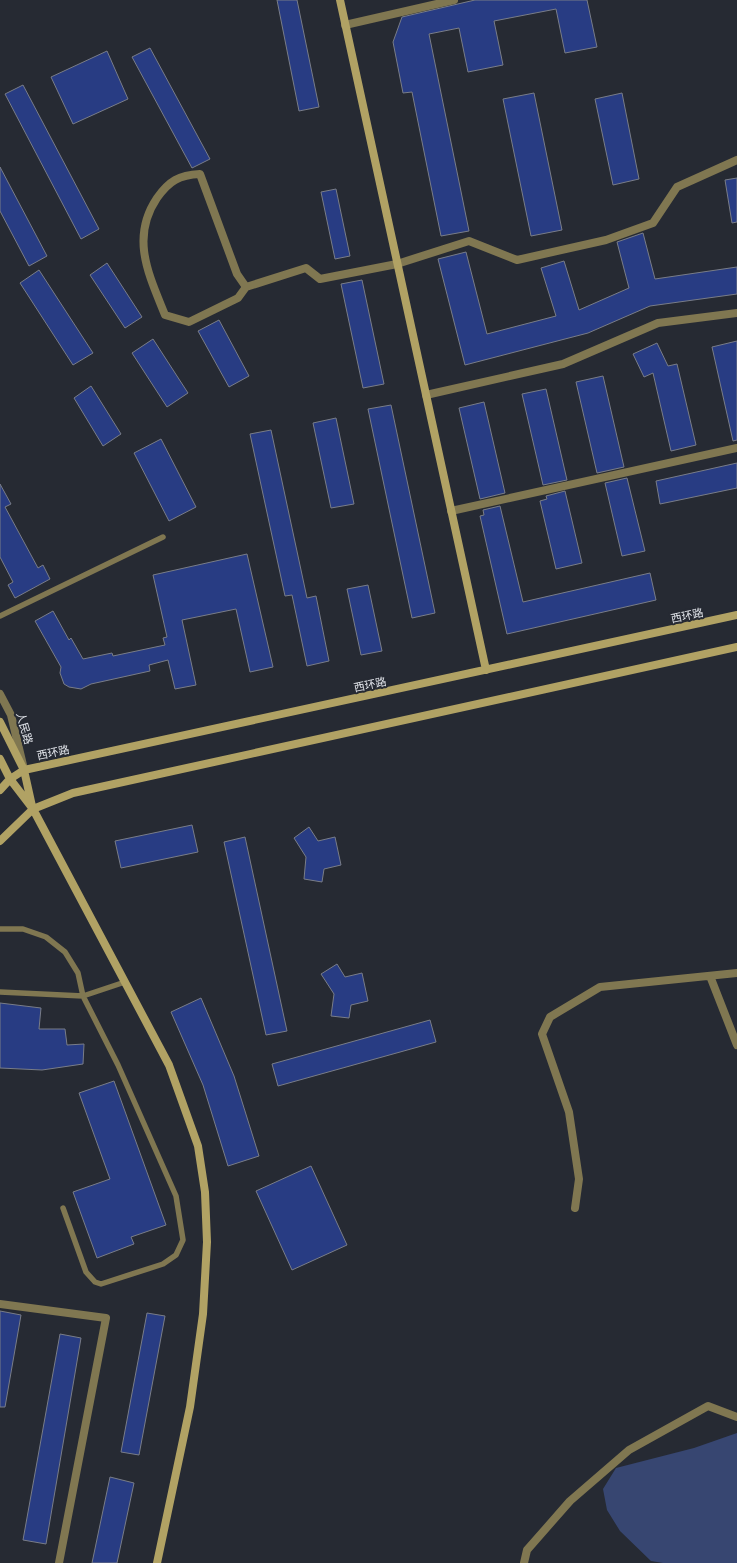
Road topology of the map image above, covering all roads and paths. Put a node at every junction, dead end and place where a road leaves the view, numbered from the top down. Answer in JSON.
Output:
{"nodes":[{"id":1,"x":340,"y":0,"type":"edge"},
{"id":2,"x":454,"y":0,"type":"edge"},
{"id":3,"x":345,"y":25,"type":"junction"},
{"id":4,"x":737,"y":160,"type":"edge"},
{"id":5,"x":397,"y":264,"type":"junction"},
{"id":6,"x":246,"y":287,"type":"junction"},
{"id":7,"x":737,"y":312,"type":"edge"},
{"id":8,"x":426,"y":396,"type":"junction"},
{"id":9,"x":737,"y":448,"type":"edge"},
{"id":10,"x":451,"y":511,"type":"junction"},
{"id":11,"x":163,"y":537,"type":"dead end"},
{"id":12,"x":737,"y":615,"type":"edge"},
{"id":13,"x":0,"y":616,"type":"edge"},
{"id":14,"x":737,"y":647,"type":"edge"},
{"id":15,"x":486,"y":670,"type":"junction"},
{"id":16,"x":0,"y":694,"type":"edge"},
{"id":17,"x":0,"y":722,"type":"edge"},
{"id":18,"x":0,"y":759,"type":"edge"},
{"id":19,"x":0,"y":768,"type":"edge"},
{"id":20,"x":24,"y":770,"type":"junction"},
{"id":21,"x":10,"y":779,"type":"junction"},
{"id":22,"x":0,"y":790,"type":"edge"},
{"id":23,"x":33,"y":809,"type":"junction"},
{"id":24,"x":0,"y":841,"type":"edge"},
{"id":25,"x":0,"y":929,"type":"edge"},
{"id":26,"x":737,"y":973,"type":"edge"},
{"id":27,"x":710,"y":976,"type":"junction"},
{"id":28,"x":125,"y":982,"type":"junction"},
{"id":29,"x":0,"y":992,"type":"edge"},
{"id":30,"x":84,"y":996,"type":"junction"},
{"id":31,"x":737,"y":1045,"type":"edge"},
{"id":32,"x":63,"y":1208,"type":"dead end"},
{"id":33,"x":574,"y":1208,"type":"dead end"},
{"id":34,"x":0,"y":1304,"type":"edge"},
{"id":35,"x":737,"y":1417,"type":"edge"},
{"id":36,"x":59,"y":1563,"type":"edge"},
{"id":37,"x":157,"y":1563,"type":"edge"},
{"id":38,"x":524,"y":1563,"type":"edge"}],
"edges":[{"from":1,"to":3,"type":"main road"},
{"from":2,"to":3,"type":"street"},
{"from":3,"to":5,"type":"main road"},
{"from":4,"to":5,"type":"street"},
{"from":5,"to":6,"type":"street"},
{"from":5,"to":8,"type":"main road"},
{"from":6,"to":6,"type":"street"},
{"from":7,"to":8,"type":"street"},
{"from":8,"to":10,"type":"main road"},
{"from":9,"to":10,"type":"street"},
{"from":10,"to":15,"type":"main road"},
{"from":11,"to":13,"type":"lane"},
{"from":12,"to":15,"type":"main road","name":"西环路"},
{"from":14,"to":23,"type":"main road"},
{"from":15,"to":20,"type":"main road","name":"西环路"},
{"from":16,"to":20,"type":"street","name":"人民路"},
{"from":17,"to":20,"type":"main road","name":"人民路"},
{"from":18,"to":21,"type":"main road"},
{"from":19,"to":21,"type":"street"},
{"from":20,"to":21,"type":"main road","name":"西环路"},
{"from":20,"to":23,"type":"main road","name":"人民路"},
{"from":21,"to":22,"type":"main road","name":"西环路"},
{"from":21,"to":23,"type":"main road"},
{"from":23,"to":24,"type":"main road"},
{"from":23,"to":28,"type":"main road"},
{"from":25,"to":30,"type":"lane"},
{"from":26,"to":27,"type":"street"},
{"from":27,"to":31,"type":"street"},
{"from":27,"to":33,"type":"street"},
{"from":28,"to":30,"type":"lane"},
{"from":28,"to":37,"type":"main road"},
{"from":29,"to":30,"type":"lane"},
{"from":30,"to":32,"type":"lane"},
{"from":34,"to":36,"type":"street"},
{"from":35,"to":38,"type":"street"}]}
